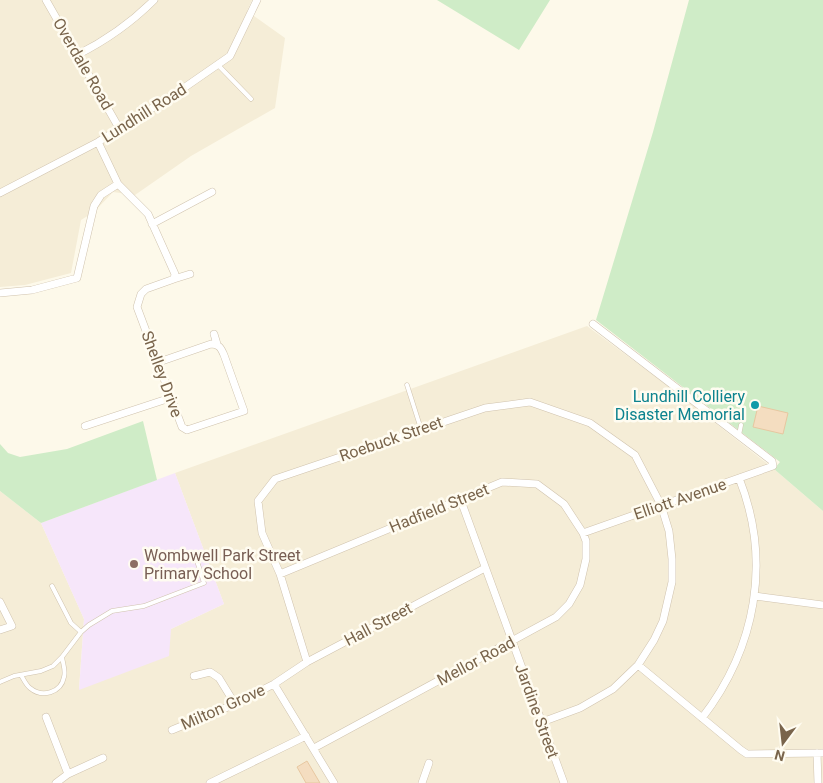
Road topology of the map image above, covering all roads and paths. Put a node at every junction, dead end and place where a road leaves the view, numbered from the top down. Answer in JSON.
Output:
{"nodes":[{"id":1,"x":46,"y":0,"type":"edge"},
{"id":2,"x":154,"y":0,"type":"edge"},
{"id":3,"x":257,"y":0,"type":"edge"},
{"id":4,"x":78,"y":55,"type":"junction"},
{"id":5,"x":218,"y":64,"type":"junction"},
{"id":6,"x":251,"y":99,"type":"dead end"},
{"id":7,"x":119,"y":128,"type":"junction"},
{"id":8,"x":98,"y":142,"type":"junction"},
{"id":9,"x":118,"y":184,"type":"junction"},
{"id":10,"x":212,"y":192,"type":"dead end"},
{"id":11,"x":0,"y":193,"type":"edge"},
{"id":12,"x":152,"y":224,"type":"junction"},
{"id":13,"x":190,"y":274,"type":"dead end"},
{"id":14,"x":174,"y":279,"type":"junction"},
{"id":15,"x":0,"y":293,"type":"edge"},
{"id":16,"x":593,"y":324,"type":"dead end"},
{"id":17,"x":214,"y":334,"type":"dead end"},
{"id":18,"x":217,"y":344,"type":"junction"},
{"id":19,"x":159,"y":362,"type":"junction"},
{"id":20,"x":407,"y":385,"type":"dead end"},
{"id":21,"x":170,"y":398,"type":"junction"},
{"id":22,"x":741,"y":425,"type":"dead end"},
{"id":23,"x":85,"y":426,"type":"dead end"},
{"id":24,"x":421,"y":430,"type":"junction"},
{"id":25,"x":739,"y":436,"type":"junction"},
{"id":26,"x":739,"y":478,"type":"junction"},
{"id":27,"x":460,"y":498,"type":"junction"},
{"id":28,"x":661,"y":505,"type":"junction"},
{"id":29,"x":583,"y":533,"type":"junction"},
{"id":30,"x":197,"y":561,"type":"dead end"},
{"id":31,"x":485,"y":568,"type":"junction"},
{"id":32,"x":280,"y":574,"type":"junction"},
{"id":33,"x":52,"y":586,"type":"dead end"},
{"id":34,"x":755,"y":596,"type":"junction"},
{"id":35,"x":0,"y":602,"type":"edge"},
{"id":36,"x":823,"y":604,"type":"edge"},
{"id":37,"x":0,"y":630,"type":"edge"},
{"id":38,"x":81,"y":632,"type":"junction"},
{"id":39,"x":512,"y":641,"type":"junction"},
{"id":40,"x":62,"y":658,"type":"junction"},
{"id":41,"x":307,"y":662,"type":"junction"},
{"id":42,"x":638,"y":665,"type":"junction"},
{"id":43,"x":21,"y":675,"type":"junction"},
{"id":44,"x":194,"y":676,"type":"dead end"},
{"id":45,"x":0,"y":682,"type":"edge"},
{"id":46,"x":274,"y":684,"type":"junction"},
{"id":47,"x":234,"y":704,"type":"junction"},
{"id":48,"x":46,"y":716,"type":"dead end"},
{"id":49,"x":702,"y":718,"type":"junction"},
{"id":50,"x":542,"y":722,"type":"junction"},
{"id":51,"x":172,"y":730,"type":"dead end"},
{"id":52,"x":306,"y":736,"type":"junction"},
{"id":53,"x":314,"y":748,"type":"junction"},
{"id":54,"x":820,"y":753,"type":"edge"},
{"id":55,"x":103,"y":758,"type":"dead end"},
{"id":56,"x":429,"y":763,"type":"dead end"},
{"id":57,"x":68,"y":774,"type":"junction"},
{"id":58,"x":56,"y":783,"type":"edge"},
{"id":59,"x":210,"y":783,"type":"edge"},
{"id":60,"x":334,"y":783,"type":"edge"},
{"id":61,"x":422,"y":783,"type":"edge"},
{"id":62,"x":564,"y":783,"type":"edge"},
{"id":63,"x":818,"y":783,"type":"edge"}],
"edges":[{"from":1,"to":4,"type":"street","name":"Overdale Road"},
{"from":2,"to":4,"type":"street"},
{"from":3,"to":5,"type":"street","name":"Lundhill Road"},
{"from":4,"to":7,"type":"street","name":"Overdale Road"},
{"from":5,"to":6,"type":"lane"},
{"from":5,"to":7,"type":"street","name":"Lundhill Road"},
{"from":7,"to":8,"type":"street","name":"Lundhill Road"},
{"from":8,"to":9,"type":"street"},
{"from":8,"to":11,"type":"street","name":"Lundhill Road"},
{"from":9,"to":12,"type":"street"},
{"from":9,"to":15,"type":"street"},
{"from":10,"to":12,"type":"street"},
{"from":12,"to":14,"type":"street"},
{"from":13,"to":14,"type":"street","name":"Shelley Drive"},
{"from":14,"to":19,"type":"street","name":"Shelley Drive"},
{"from":16,"to":25,"type":"street"},
{"from":17,"to":18,"type":"street"},
{"from":18,"to":19,"type":"street"},
{"from":18,"to":21,"type":"street","name":"Shelley Drive"},
{"from":19,"to":21,"type":"street","name":"Shelley Drive"},
{"from":20,"to":24,"type":"lane"},
{"from":21,"to":23,"type":"street"},
{"from":22,"to":25,"type":"lane"},
{"from":24,"to":28,"type":"street","name":"Roebuck Street"},
{"from":24,"to":32,"type":"street","name":"Roebuck Street"},
{"from":25,"to":26,"type":"street","name":"Elliott Avenue"},
{"from":26,"to":28,"type":"street","name":"Elliott Avenue"},
{"from":26,"to":34,"type":"street"},
{"from":27,"to":29,"type":"street","name":"Hadfield Street"},
{"from":27,"to":31,"type":"street","name":"Jardine Street"},
{"from":27,"to":32,"type":"street","name":"Hadfield Street"},
{"from":28,"to":29,"type":"street","name":"Elliott Avenue"},
{"from":28,"to":42,"type":"street","name":"Roebuck Street"},
{"from":29,"to":39,"type":"street","name":"Mellor Road"},
{"from":30,"to":38,"type":"lane"},
{"from":31,"to":39,"type":"street","name":"Jardine Street"},
{"from":31,"to":41,"type":"street","name":"Hall Street"},
{"from":32,"to":41,"type":"street","name":"Roebuck Street"},
{"from":33,"to":38,"type":"lane"},
{"from":34,"to":36,"type":"street"},
{"from":34,"to":49,"type":"street"},
{"from":35,"to":37,"type":"street"},
{"from":38,"to":40,"type":"lane"},
{"from":39,"to":50,"type":"street","name":"Jardine Street"},
{"from":39,"to":53,"type":"street","name":"Mellor Road"},
{"from":40,"to":43,"type":"lane"},
{"from":40,"to":43,"type":"lane"},
{"from":41,"to":46,"type":"street","name":"Hall Street"},
{"from":42,"to":49,"type":"street"},
{"from":42,"to":50,"type":"street","name":"Roebuck Street"},
{"from":43,"to":45,"type":"lane"},
{"from":44,"to":47,"type":"street"},
{"from":46,"to":47,"type":"street","name":"Milton Grove"},
{"from":46,"to":52,"type":"street"},
{"from":47,"to":51,"type":"street","name":"Milton Grove"},
{"from":48,"to":57,"type":"street"},
{"from":49,"to":54,"type":"street"},
{"from":50,"to":62,"type":"street","name":"Jardine Street"},
{"from":52,"to":53,"type":"street"},
{"from":52,"to":59,"type":"street"},
{"from":53,"to":60,"type":"street"},
{"from":54,"to":63,"type":"street"},
{"from":55,"to":57,"type":"street"},
{"from":56,"to":61,"type":"street"},
{"from":57,"to":58,"type":"street"}]}
